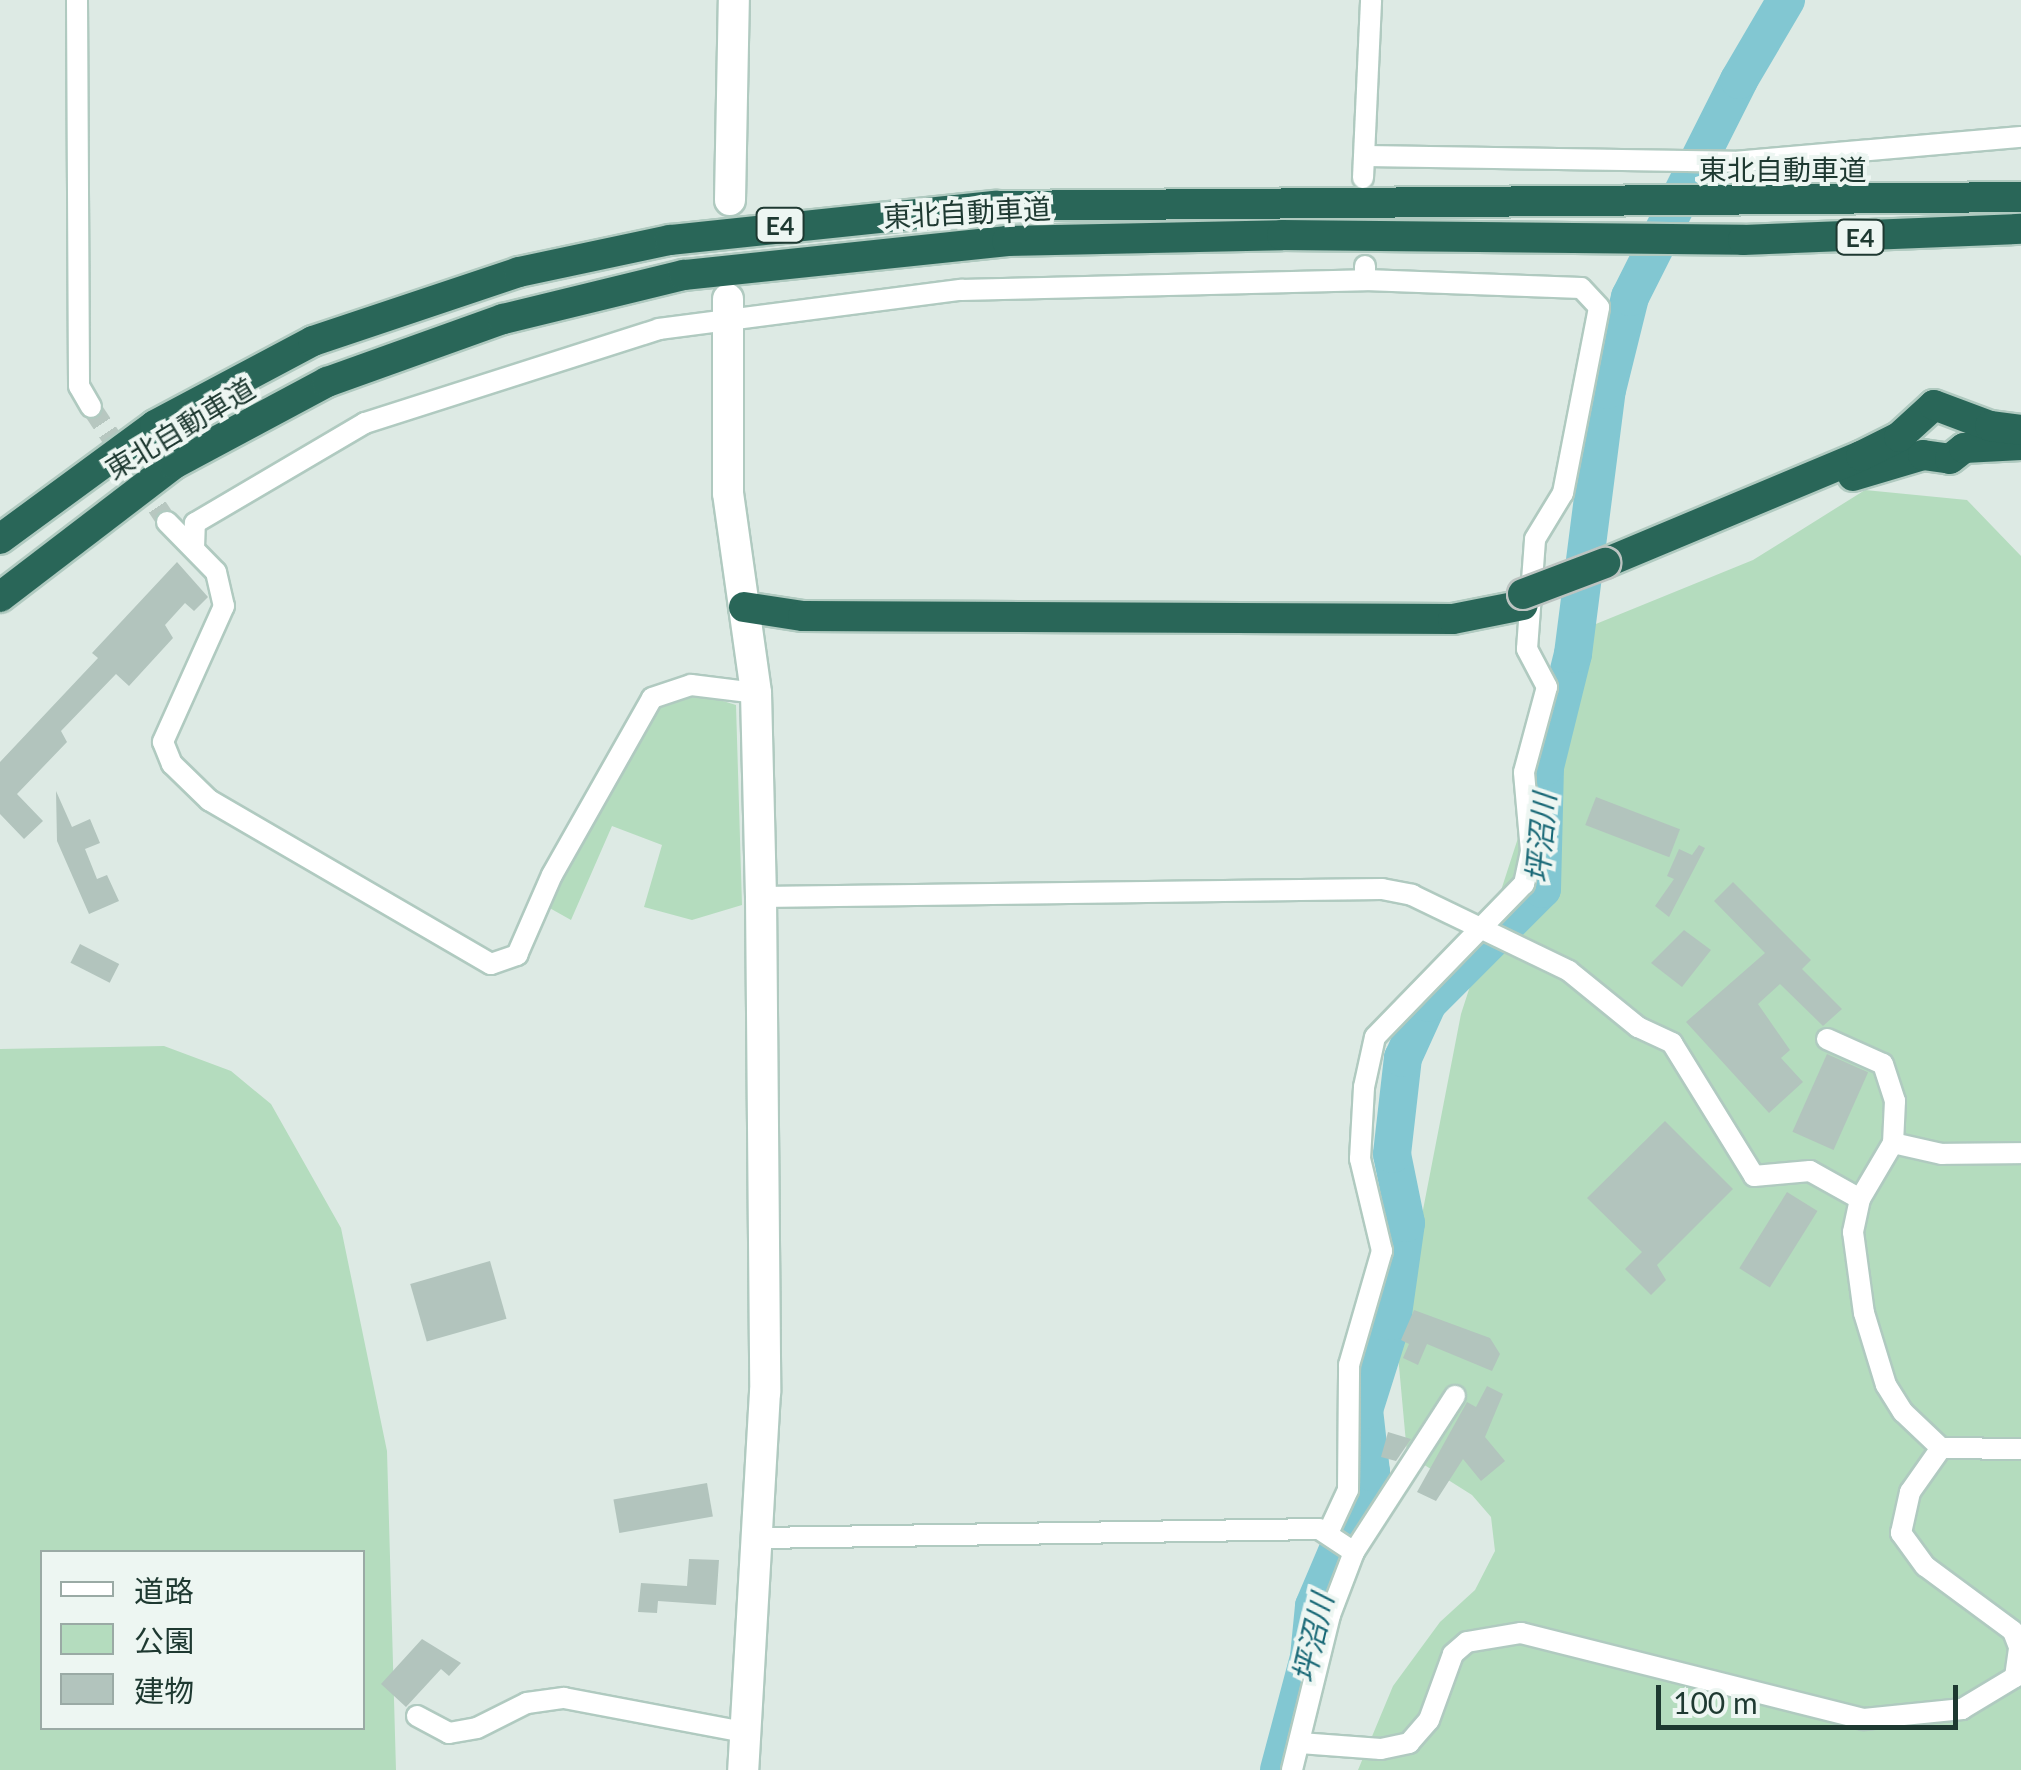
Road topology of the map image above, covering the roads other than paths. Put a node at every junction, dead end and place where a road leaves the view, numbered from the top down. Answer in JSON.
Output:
{"nodes":[{"id":1,"x":77,"y":0,"type":"edge"},
{"id":2,"x":734,"y":0,"type":"edge"},
{"id":3,"x":1371,"y":0,"type":"edge"},
{"id":4,"x":2021,"y":137,"type":"edge"},
{"id":5,"x":1366,"y":156,"type":"junction"},
{"id":6,"x":1364,"y":178,"type":"dead end"},
{"id":7,"x":2021,"y":181,"type":"edge"},
{"id":8,"x":2021,"y":197,"type":"edge"},
{"id":9,"x":730,"y":200,"type":"dead end"},
{"id":10,"x":1747,"y":202,"type":"junction"},
{"id":11,"x":2021,"y":229,"type":"edge"},
{"id":12,"x":1743,"y":240,"type":"junction"},
{"id":13,"x":2021,"y":247,"type":"edge"},
{"id":14,"x":728,"y":308,"type":"junction"},
{"id":15,"x":91,"y":407,"type":"tunnel mouth"},
{"id":16,"x":2021,"y":430,"type":"edge"},
{"id":17,"x":2021,"y":445,"type":"edge"},
{"id":18,"x":167,"y":522,"type":"tunnel mouth"},
{"id":19,"x":0,"y":539,"type":"edge"},
{"id":20,"x":194,"y":548,"type":"junction"},
{"id":21,"x":1605,"y":569,"type":"junction"},
{"id":22,"x":0,"y":597,"type":"edge"},
{"id":23,"x":744,"y":608,"type":"junction"},
{"id":24,"x":756,"y":693,"type":"junction"},
{"id":25,"x":760,"y":898,"type":"junction"},
{"id":26,"x":1490,"y":933,"type":"junction"},
{"id":27,"x":1827,"y":1039,"type":"dead end"},
{"id":28,"x":1893,"y":1143,"type":"junction"},
{"id":29,"x":2021,"y":1154,"type":"edge"},
{"id":30,"x":1860,"y":1200,"type":"junction"},
{"id":31,"x":1455,"y":1396,"type":"dead end"},
{"id":32,"x":1941,"y":1448,"type":"junction"},
{"id":33,"x":2021,"y":1449,"type":"edge"},
{"id":34,"x":759,"y":1538,"type":"junction"},
{"id":35,"x":1341,"y":1543,"type":"junction"},
{"id":36,"x":417,"y":1716,"type":"dead end"},
{"id":37,"x":744,"y":1732,"type":"junction"},
{"id":38,"x":1300,"y":1743,"type":"junction"},
{"id":39,"x":744,"y":1770,"type":"edge"},
{"id":40,"x":1292,"y":1770,"type":"edge"}],
"edges":[{"from":1,"to":15,"type":"street"},
{"from":2,"to":9,"type":"street"},
{"from":3,"to":5,"type":"street"},
{"from":4,"to":5,"type":"street"},
{"from":5,"to":6,"type":"street"},
{"from":7,"to":10,"type":"highway"},
{"from":8,"to":10,"type":"highway","name":"東北自動車道","number":"E4"},
{"from":10,"to":19,"type":"highway","name":"東北自動車道","number":"E4"},
{"from":11,"to":12,"type":"highway","name":"東北自動車道","number":"E4"},
{"from":12,"to":13,"type":"highway"},
{"from":12,"to":22,"type":"highway","name":"東北自動車道","number":"E4"},
{"from":14,"to":20,"type":"street"},
{"from":14,"to":23,"type":"street"},
{"from":14,"to":26,"type":"street"},
{"from":16,"to":21,"type":"highway"},
{"from":17,"to":21,"type":"highway"},
{"from":18,"to":20,"type":"street"},
{"from":20,"to":24,"type":"street"},
{"from":21,"to":23,"type":"highway","bridge":true},
{"from":23,"to":24,"type":"street"},
{"from":24,"to":25,"type":"street"},
{"from":25,"to":26,"type":"street"},
{"from":25,"to":34,"type":"street"},
{"from":26,"to":30,"type":"street"},
{"from":26,"to":35,"type":"street"},
{"from":27,"to":28,"type":"street"},
{"from":28,"to":29,"type":"street"},
{"from":28,"to":30,"type":"street"},
{"from":30,"to":32,"type":"street"},
{"from":31,"to":35,"type":"street"},
{"from":32,"to":33,"type":"street"},
{"from":32,"to":38,"type":"street"},
{"from":34,"to":35,"type":"street"},
{"from":34,"to":37,"type":"street"},
{"from":35,"to":38,"type":"street"},
{"from":36,"to":37,"type":"street"},
{"from":37,"to":39,"type":"street"},
{"from":38,"to":40,"type":"street"}]}
